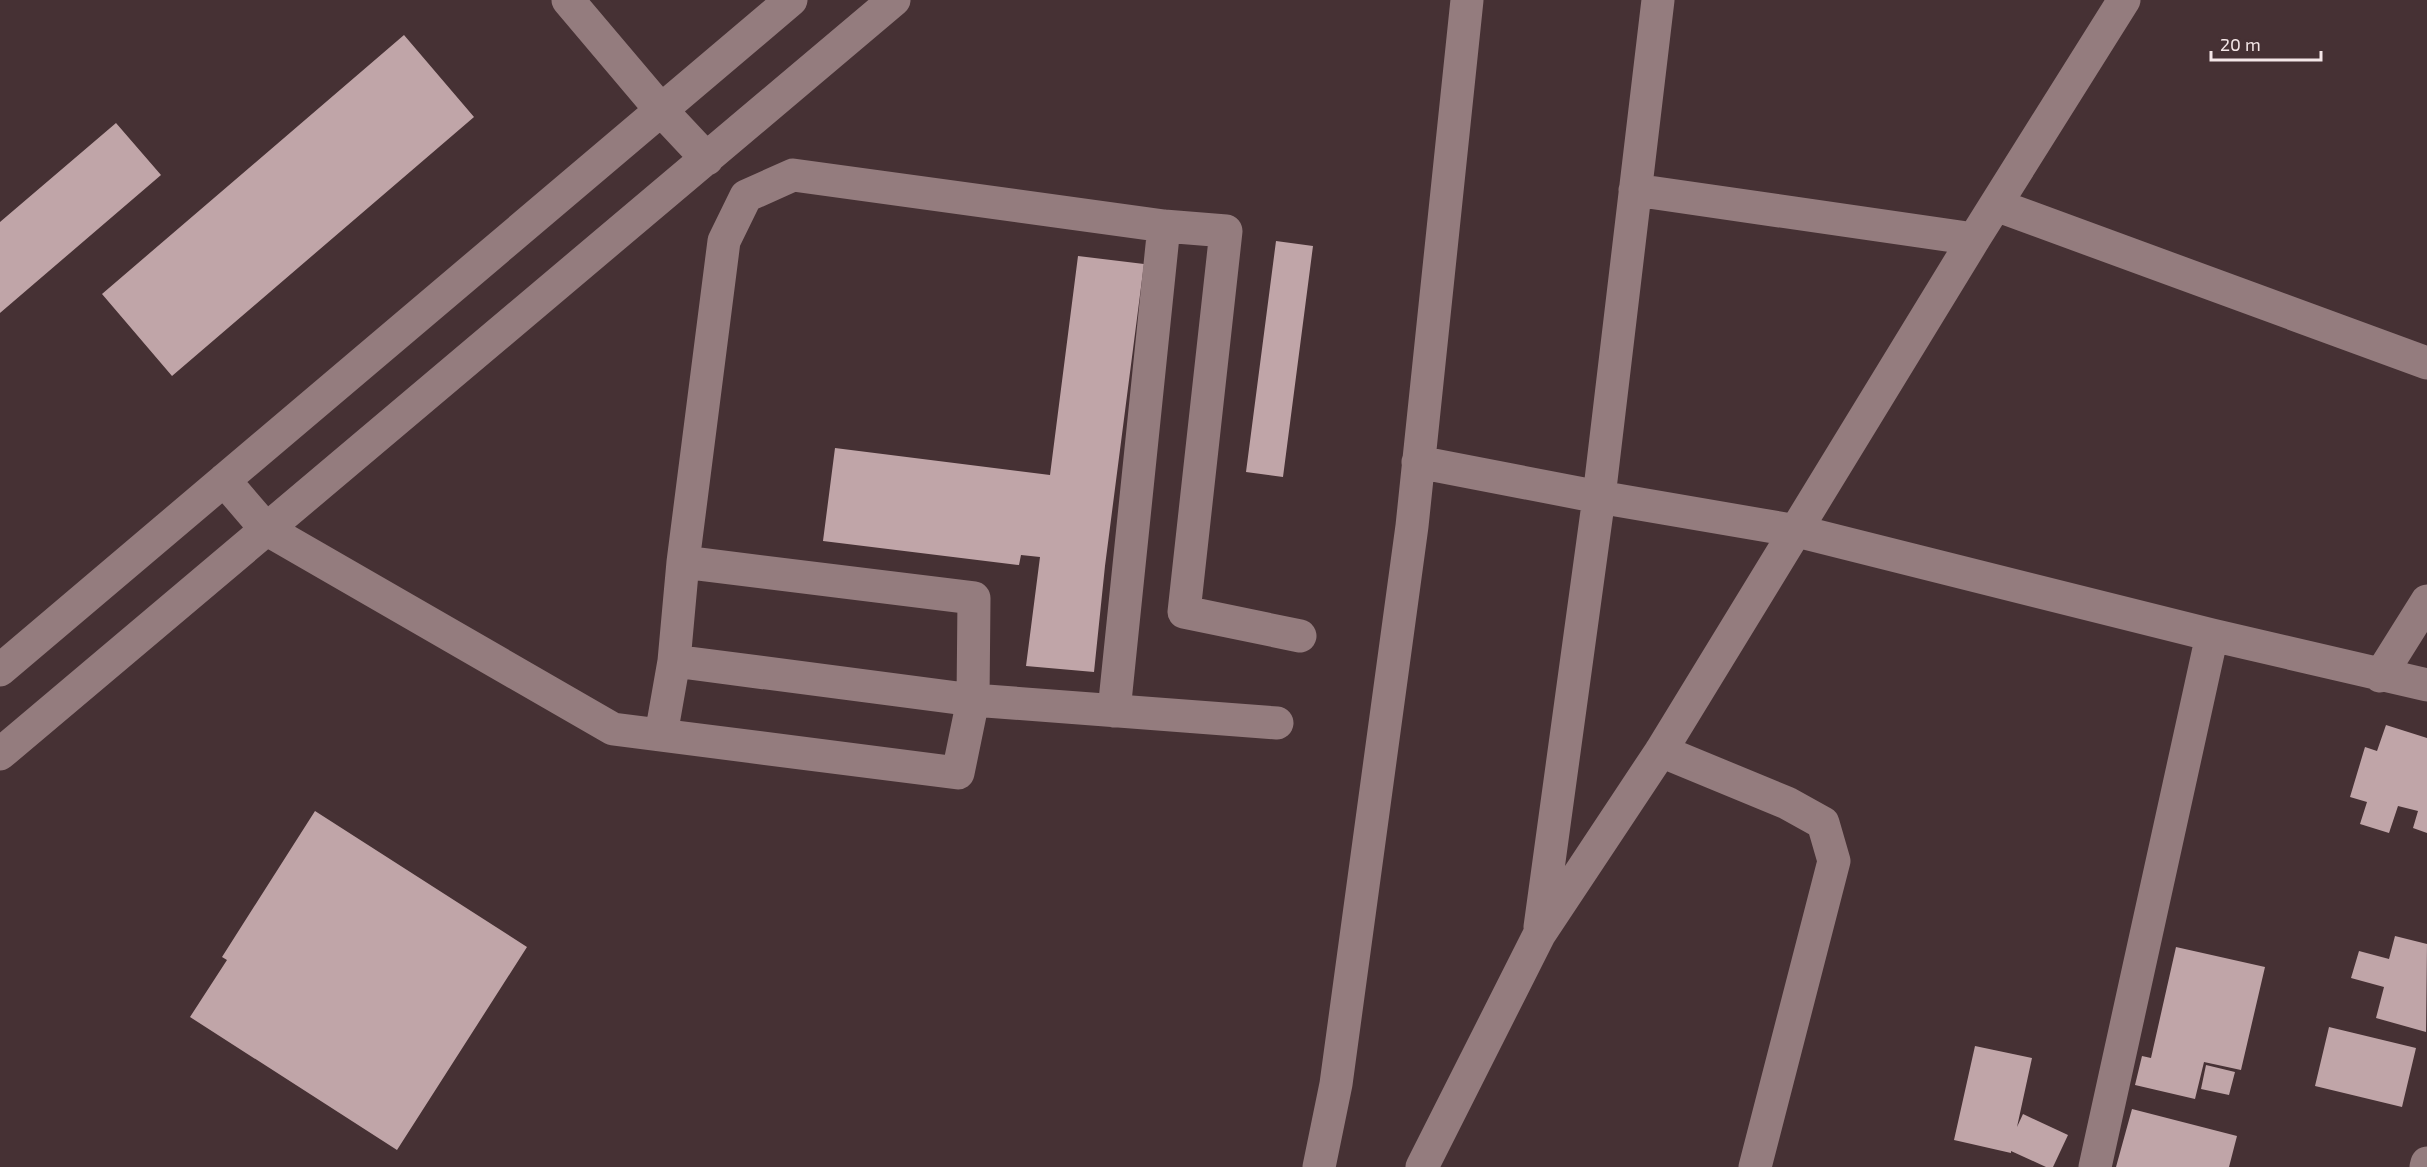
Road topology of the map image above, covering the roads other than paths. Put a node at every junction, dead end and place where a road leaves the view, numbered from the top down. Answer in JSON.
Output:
{"nodes":[{"id":1,"x":568,"y":0,"type":"edge"},
{"id":2,"x":791,"y":0,"type":"edge"},
{"id":3,"x":894,"y":0,"type":"edge"},
{"id":4,"x":1467,"y":0,"type":"edge"},
{"id":5,"x":1658,"y":0,"type":"edge"},
{"id":6,"x":2124,"y":0,"type":"edge"},
{"id":7,"x":661,"y":110,"type":"junction"},
{"id":8,"x":706,"y":159,"type":"junction"},
{"id":9,"x":1635,"y":190,"type":"junction"},
{"id":10,"x":1996,"y":205,"type":"junction"},
{"id":11,"x":1164,"y":226,"type":"junction"},
{"id":12,"x":1974,"y":239,"type":"junction"},
{"id":13,"x":2427,"y":363,"type":"edge"},
{"id":14,"x":1418,"y":462,"type":"junction"},
{"id":15,"x":224,"y":480,"type":"junction"},
{"id":16,"x":1599,"y":497,"type":"junction"},
{"id":17,"x":266,"y":529,"type":"junction"},
{"id":18,"x":1797,"y":531,"type":"junction"},
{"id":19,"x":683,"y":562,"type":"junction"},
{"id":20,"x":2427,"y":601,"type":"edge"},
{"id":21,"x":2212,"y":635,"type":"junction"},
{"id":22,"x":1300,"y":636,"type":"dead end"},
{"id":23,"x":674,"y":661,"type":"junction"},
{"id":24,"x":0,"y":669,"type":"edge"},
{"id":25,"x":2380,"y":676,"type":"junction"},
{"id":26,"x":2427,"y":685,"type":"edge"},
{"id":27,"x":973,"y":700,"type":"junction"},
{"id":28,"x":1114,"y":711,"type":"junction"},
{"id":29,"x":1277,"y":723,"type":"dead end"},
{"id":30,"x":661,"y":735,"type":"junction"},
{"id":31,"x":1661,"y":752,"type":"junction"},
{"id":32,"x":0,"y":754,"type":"edge"},
{"id":33,"x":1539,"y":936,"type":"junction"},
{"id":34,"x":1319,"y":1167,"type":"edge"},
{"id":35,"x":1422,"y":1167,"type":"edge"},
{"id":36,"x":1755,"y":1167,"type":"edge"},
{"id":37,"x":2096,"y":1167,"type":"edge"}],
"edges":[{"from":1,"to":7,"type":"street"},
{"from":2,"to":7,"type":"street"},
{"from":3,"to":8,"type":"street"},
{"from":4,"to":14,"type":"street"},
{"from":5,"to":9,"type":"street"},
{"from":6,"to":10,"type":"street"},
{"from":7,"to":8,"type":"street"},
{"from":7,"to":15,"type":"street"},
{"from":8,"to":17,"type":"street"},
{"from":9,"to":12,"type":"street"},
{"from":9,"to":16,"type":"street"},
{"from":10,"to":12,"type":"street"},
{"from":10,"to":13,"type":"street"},
{"from":11,"to":19,"type":"street"},
{"from":11,"to":22,"type":"street"},
{"from":11,"to":28,"type":"street"},
{"from":12,"to":18,"type":"street"},
{"from":14,"to":16,"type":"street"},
{"from":14,"to":34,"type":"street"},
{"from":15,"to":17,"type":"street"},
{"from":15,"to":24,"type":"street"},
{"from":16,"to":18,"type":"street"},
{"from":16,"to":33,"type":"street"},
{"from":17,"to":30,"type":"street"},
{"from":17,"to":32,"type":"street"},
{"from":18,"to":21,"type":"street"},
{"from":18,"to":31,"type":"street"},
{"from":19,"to":23,"type":"street"},
{"from":19,"to":27,"type":"street"},
{"from":20,"to":25,"type":"street"},
{"from":21,"to":25,"type":"street"},
{"from":21,"to":37,"type":"street"},
{"from":23,"to":27,"type":"street"},
{"from":23,"to":30,"type":"street"},
{"from":25,"to":26,"type":"street"},
{"from":27,"to":28,"type":"street"},
{"from":27,"to":30,"type":"street"},
{"from":28,"to":29,"type":"street"},
{"from":31,"to":33,"type":"street"},
{"from":31,"to":36,"type":"street"},
{"from":33,"to":35,"type":"street"}]}
